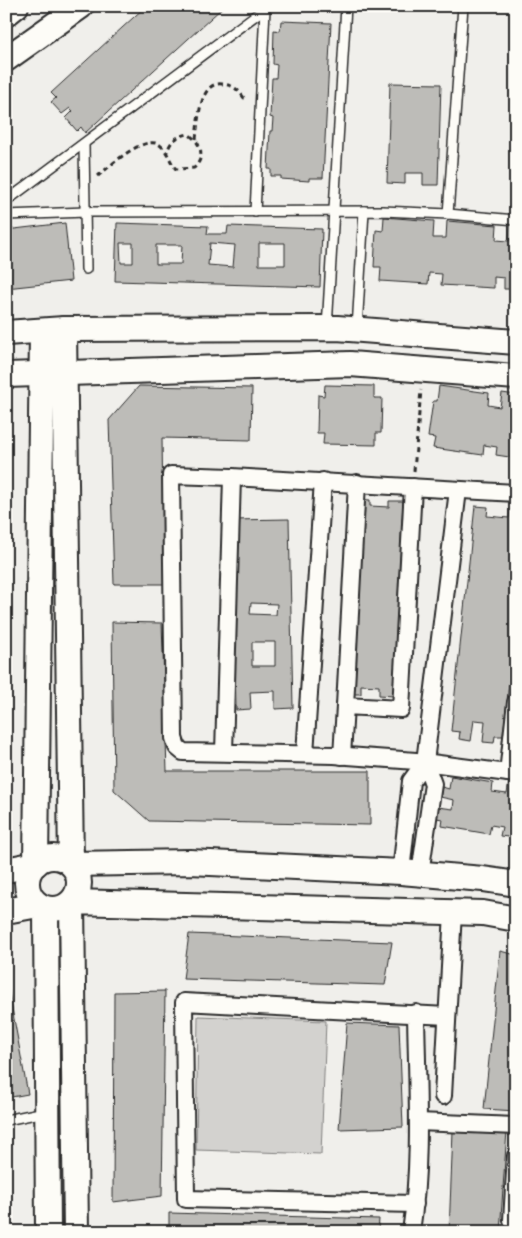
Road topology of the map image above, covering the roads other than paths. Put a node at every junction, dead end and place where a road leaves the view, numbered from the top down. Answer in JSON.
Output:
{"nodes":[{"id":1,"x":16,"y":6,"type":"edge"},
{"id":2,"x":80,"y":6,"type":"edge"},
{"id":3,"x":346,"y":6,"type":"edge"},
{"id":4,"x":463,"y":6,"type":"edge"},
{"id":5,"x":265,"y":7,"type":"edge"},
{"id":6,"x":6,"y":14,"type":"edge"},
{"id":7,"x":6,"y":59,"type":"edge"},
{"id":8,"x":84,"y":144,"type":"junction"},
{"id":9,"x":6,"y":200,"type":"edge"},
{"id":10,"x":335,"y":211,"type":"junction"},
{"id":11,"x":364,"y":211,"type":"junction"},
{"id":12,"x":86,"y":212,"type":"junction"},
{"id":13,"x":255,"y":212,"type":"junction"},
{"id":14,"x":448,"y":214,"type":"junction"},
{"id":15,"x":6,"y":215,"type":"edge"},
{"id":16,"x":516,"y":220,"type":"edge"},
{"id":17,"x":86,"y":269,"type":"dead end"},
{"id":18,"x":344,"y":328,"type":"junction"},
{"id":19,"x":53,"y":330,"type":"junction"},
{"id":20,"x":6,"y":333,"type":"edge"},
{"id":21,"x":516,"y":342,"type":"edge"},
{"id":22,"x":350,"y":364,"type":"junction"},
{"id":23,"x":53,"y":372,"type":"junction"},
{"id":24,"x":6,"y":375,"type":"edge"},
{"id":25,"x":516,"y":377,"type":"edge"},
{"id":26,"x":232,"y":476,"type":"junction"},
{"id":27,"x":323,"y":481,"type":"junction"},
{"id":28,"x":357,"y":483,"type":"junction"},
{"id":29,"x":413,"y":487,"type":"junction"},
{"id":30,"x":458,"y":490,"type":"junction"},
{"id":31,"x":516,"y":493,"type":"edge"},
{"id":32,"x":516,"y":702,"type":"edge"},
{"id":33,"x":345,"y":706,"type":"junction"},
{"id":34,"x":224,"y":752,"type":"junction"},
{"id":35,"x":305,"y":754,"type":"junction"},
{"id":36,"x":342,"y":756,"type":"junction"},
{"id":37,"x":425,"y":762,"type":"junction"},
{"id":38,"x":512,"y":774,"type":"edge"},
{"id":39,"x":36,"y":864,"type":"junction"},
{"id":40,"x":71,"y":864,"type":"junction"},
{"id":41,"x":6,"y":870,"type":"edge"},
{"id":42,"x":410,"y":873,"type":"junction"},
{"id":43,"x":516,"y":884,"type":"edge"},
{"id":44,"x":72,"y":902,"type":"junction"},
{"id":45,"x":42,"y":907,"type":"junction"},
{"id":46,"x":6,"y":911,"type":"edge"},
{"id":47,"x":453,"y":912,"type":"junction"},
{"id":48,"x":516,"y":919,"type":"edge"},
{"id":49,"x":416,"y":1013,"type":"junction"},
{"id":50,"x":448,"y":1016,"type":"junction"},
{"id":51,"x":443,"y":1096,"type":"dead end"},
{"id":52,"x":47,"y":1112,"type":"junction"},
{"id":53,"x":6,"y":1120,"type":"edge"},
{"id":54,"x":418,"y":1122,"type":"junction"},
{"id":55,"x":516,"y":1126,"type":"edge"},
{"id":56,"x":516,"y":1156,"type":"edge"},
{"id":57,"x":416,"y":1204,"type":"junction"},
{"id":58,"x":516,"y":1221,"type":"edge"},
{"id":59,"x":48,"y":1232,"type":"edge"},
{"id":60,"x":76,"y":1232,"type":"edge"},
{"id":61,"x":411,"y":1232,"type":"edge"}],
"edges":[{"from":1,"to":6,"type":"street"},
{"from":2,"to":7,"type":"street"},
{"from":3,"to":10,"type":"lane"},
{"from":4,"to":14,"type":"lane"},
{"from":5,"to":8,"type":"lane"},
{"from":5,"to":13,"type":"lane"},
{"from":8,"to":9,"type":"lane"},
{"from":8,"to":12,"type":"lane"},
{"from":10,"to":11,"type":"lane"},
{"from":10,"to":13,"type":"lane"},
{"from":10,"to":18,"type":"lane"},
{"from":11,"to":14,"type":"lane"},
{"from":11,"to":18,"type":"lane"},
{"from":12,"to":13,"type":"lane"},
{"from":12,"to":15,"type":"lane"},
{"from":12,"to":17,"type":"lane"},
{"from":14,"to":16,"type":"lane"},
{"from":18,"to":19,"type":"street"},
{"from":18,"to":21,"type":"street"},
{"from":18,"to":22,"type":"street"},
{"from":19,"to":20,"type":"street"},
{"from":19,"to":23,"type":"street"},
{"from":22,"to":23,"type":"street"},
{"from":22,"to":25,"type":"street"},
{"from":23,"to":24,"type":"street"},
{"from":23,"to":39,"type":"street"},
{"from":23,"to":40,"type":"street"},
{"from":26,"to":27,"type":"street"},
{"from":26,"to":34,"type":"street"},
{"from":26,"to":34,"type":"street"},
{"from":27,"to":28,"type":"street"},
{"from":27,"to":35,"type":"street"},
{"from":28,"to":29,"type":"street"},
{"from":28,"to":33,"type":"street"},
{"from":29,"to":30,"type":"street"},
{"from":29,"to":33,"type":"street"},
{"from":30,"to":31,"type":"street"},
{"from":30,"to":37,"type":"street"},
{"from":32,"to":38,"type":"street"},
{"from":33,"to":36,"type":"street"},
{"from":34,"to":35,"type":"street"},
{"from":35,"to":36,"type":"street"},
{"from":36,"to":37,"type":"street"},
{"from":37,"to":38,"type":"street"},
{"from":37,"to":42,"type":"street"},
{"from":39,"to":40,"type":"street"},
{"from":39,"to":41,"type":"street"},
{"from":39,"to":45,"type":"street"},
{"from":40,"to":42,"type":"street"},
{"from":40,"to":44,"type":"street"},
{"from":42,"to":43,"type":"street"},
{"from":44,"to":45,"type":"street"},
{"from":44,"to":47,"type":"street"},
{"from":44,"to":60,"type":"street"},
{"from":45,"to":46,"type":"street"},
{"from":45,"to":52,"type":"street"},
{"from":47,"to":48,"type":"street"},
{"from":47,"to":50,"type":"street"},
{"from":49,"to":50,"type":"street"},
{"from":49,"to":54,"type":"street"},
{"from":49,"to":57,"type":"street"},
{"from":50,"to":51,"type":"street"},
{"from":52,"to":53,"type":"lane"},
{"from":52,"to":59,"type":"street"},
{"from":54,"to":55,"type":"street"},
{"from":54,"to":57,"type":"street"},
{"from":56,"to":58,"type":"street"},
{"from":57,"to":61,"type":"street"}]}
